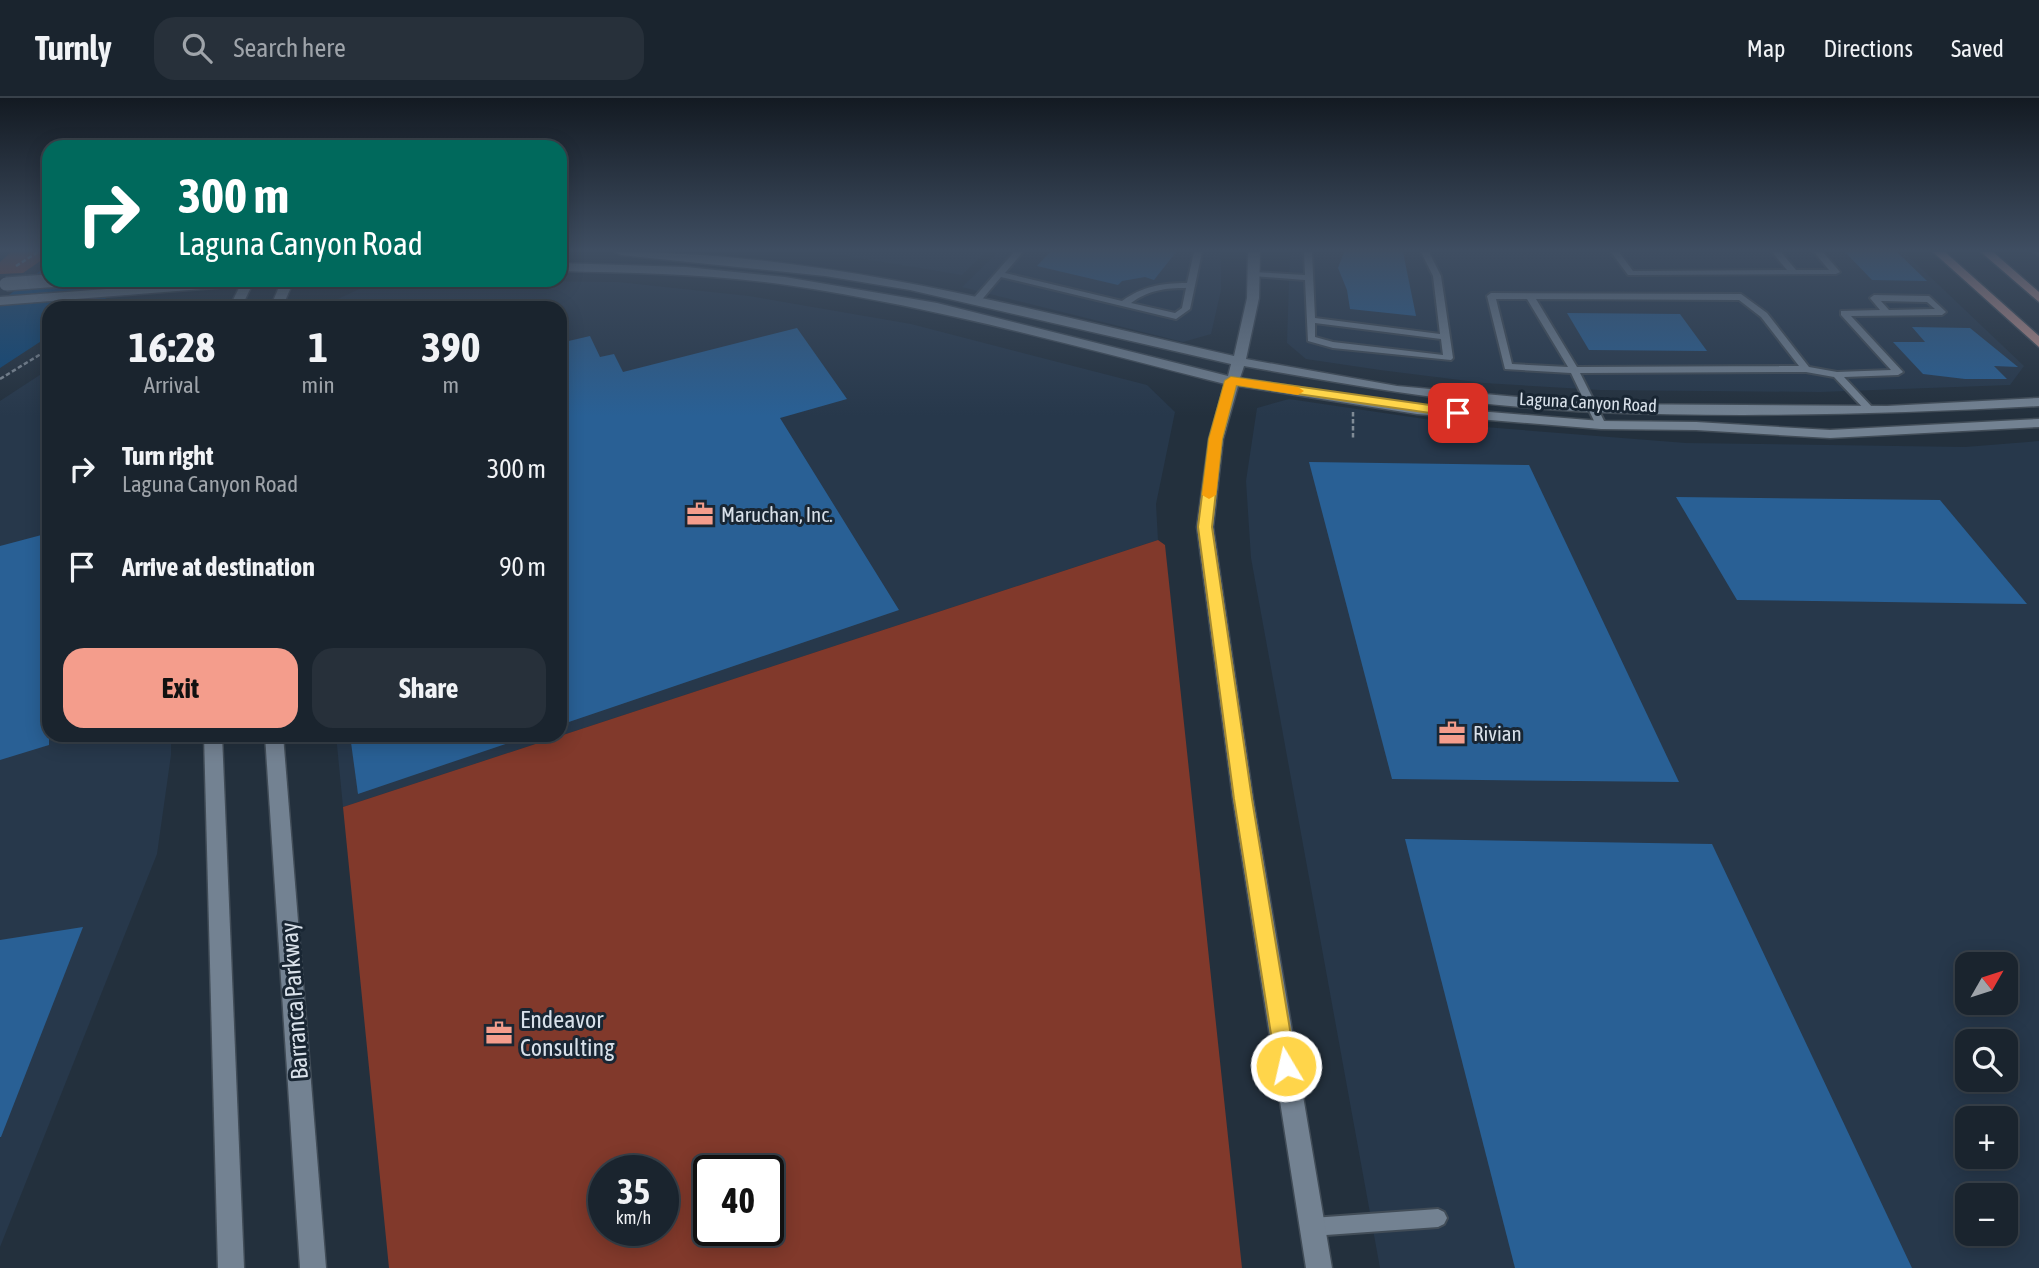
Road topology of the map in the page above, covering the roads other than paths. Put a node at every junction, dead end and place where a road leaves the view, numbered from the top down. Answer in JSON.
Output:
{"nodes":[{"id":1,"x":935,"y":307,"type":"edge"},
{"id":2,"x":1000,"y":307,"type":"edge"},
{"id":3,"x":1139,"y":307,"type":"edge"},
{"id":4,"x":1186,"y":307,"type":"edge"},
{"id":5,"x":1250,"y":307,"type":"edge"},
{"id":6,"x":1310,"y":307,"type":"edge"},
{"id":7,"x":1441,"y":307,"type":"edge"},
{"id":8,"x":1494,"y":307,"type":"edge"},
{"id":9,"x":1537,"y":307,"type":"edge"},
{"id":10,"x":1754,"y":307,"type":"edge"},
{"id":11,"x":1881,"y":307,"type":"edge"},
{"id":12,"x":1937,"y":307,"type":"edge"},
{"id":13,"x":1997,"y":307,"type":"edge"},
{"id":14,"x":1885,"y":311,"type":"junction"},
{"id":15,"x":1310,"y":320,"type":"junction"},
{"id":16,"x":1445,"y":337,"type":"junction"},
{"id":17,"x":2039,"y":344,"type":"edge"},
{"id":18,"x":1237,"y":361,"type":"junction"},
{"id":19,"x":1806,"y":369,"type":"junction"},
{"id":20,"x":1574,"y":370,"type":"junction"},
{"id":21,"x":1837,"y":375,"type":"junction"},
{"id":22,"x":1231,"y":381,"type":"junction"},
{"id":23,"x":2039,"y":402,"type":"edge"},
{"id":24,"x":1594,"y":408,"type":"junction"},
{"id":25,"x":1870,"y":410,"type":"junction"},
{"id":26,"x":2039,"y":424,"type":"edge"},
{"id":27,"x":1601,"y":425,"type":"junction"},
{"id":28,"x":213,"y":742,"type":"edge"},
{"id":29,"x":275,"y":742,"type":"edge"},
{"id":30,"x":1438,"y":1218,"type":"dead end"},
{"id":31,"x":1312,"y":1227,"type":"junction"},
{"id":32,"x":231,"y":1268,"type":"edge"},
{"id":33,"x":313,"y":1268,"type":"edge"},
{"id":34,"x":1318,"y":1268,"type":"edge"}],
"edges":[{"from":1,"to":22,"type":"main road","name":"Laguna Canyon Road"},
{"from":2,"to":18,"type":"main road","name":"Laguna Canyon Road"},
{"from":3,"to":4,"type":"lane"},
{"from":5,"to":18,"type":"main road"},
{"from":6,"to":15,"type":"lane"},
{"from":7,"to":16,"type":"lane"},
{"from":8,"to":20,"type":"lane"},
{"from":9,"to":20,"type":"lane"},
{"from":10,"to":19,"type":"lane"},
{"from":11,"to":14,"type":"lane"},
{"from":12,"to":14,"type":"lane"},
{"from":13,"to":17,"type":"main road"},
{"from":14,"to":21,"type":"lane"},
{"from":15,"to":16,"type":"lane"},
{"from":15,"to":16,"type":"lane"},
{"from":18,"to":22,"type":"main road"},
{"from":18,"to":24,"type":"main road","name":"Laguna Canyon Road"},
{"from":19,"to":20,"type":"lane"},
{"from":19,"to":21,"type":"lane"},
{"from":20,"to":24,"type":"lane"},
{"from":21,"to":25,"type":"lane"},
{"from":22,"to":27,"type":"main road","name":"Laguna Canyon Road"},
{"from":22,"to":31,"type":"main road"},
{"from":23,"to":25,"type":"main road","name":"Laguna Canyon Road"},
{"from":24,"to":25,"type":"main road","name":"Laguna Canyon Road"},
{"from":24,"to":27,"type":"lane"},
{"from":26,"to":27,"type":"main road","name":"Laguna Canyon Road"},
{"from":28,"to":32,"type":"main road"},
{"from":29,"to":33,"type":"main road","name":"Barranca Parkway"},
{"from":30,"to":31,"type":"lane"},
{"from":31,"to":34,"type":"main road"}]}
